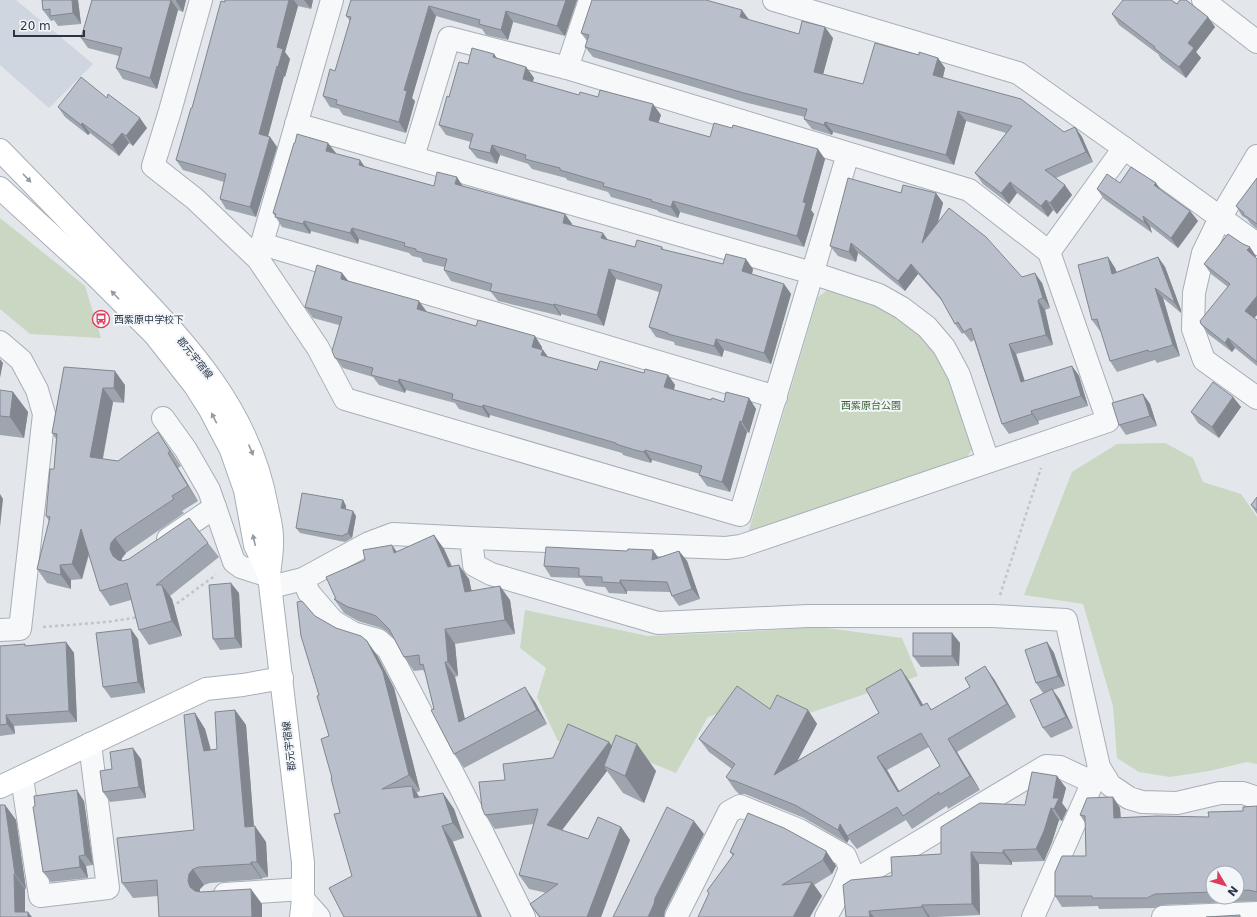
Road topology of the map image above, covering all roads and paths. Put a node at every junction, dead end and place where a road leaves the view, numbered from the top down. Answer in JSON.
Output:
{"nodes":[{"id":1,"x":201,"y":0,"type":"edge"},
{"id":2,"x":332,"y":0,"type":"edge"},
{"id":3,"x":590,"y":0,"type":"edge"},
{"id":4,"x":774,"y":0,"type":"edge"},
{"id":5,"x":1203,"y":0,"type":"edge"},
{"id":6,"x":1257,"y":42,"type":"edge"},
{"id":7,"x":568,"y":68,"type":"junction"},
{"id":8,"x":296,"y":124,"type":"junction"},
{"id":9,"x":1124,"y":148,"type":"junction"},
{"id":10,"x":0,"y":150,"type":"edge"},
{"id":11,"x":848,"y":154,"type":"junction"},
{"id":12,"x":1257,"y":156,"type":"edge"},
{"id":13,"x":413,"y":157,"type":"junction"},
{"id":14,"x":0,"y":188,"type":"edge"},
{"id":15,"x":1220,"y":218,"type":"junction"},
{"id":16,"x":1257,"y":244,"type":"edge"},
{"id":17,"x":260,"y":251,"type":"junction"},
{"id":18,"x":1049,"y":252,"type":"junction"},
{"id":19,"x":812,"y":273,"type":"junction"},
{"id":20,"x":0,"y":342,"type":"edge"},
{"id":21,"x":776,"y":397,"type":"junction"},
{"id":22,"x":1257,"y":398,"type":"edge"},
{"id":23,"x":163,"y":418,"type":"dead end"},
{"id":24,"x":1037,"y":444,"type":"junction"},
{"id":25,"x":988,"y":461,"type":"junction"},
{"id":26,"x":215,"y":507,"type":"junction"},
{"id":27,"x":471,"y":538,"type":"junction"},
{"id":28,"x":152,"y":550,"type":"edge"},
{"id":29,"x":234,"y":562,"type":"junction"},
{"id":30,"x":303,"y":579,"type":"junction"},
{"id":31,"x":270,"y":582,"type":"junction"},
{"id":32,"x":171,"y":608,"type":"dead end"},
{"id":33,"x":143,"y":616,"type":"edge"},
{"id":34,"x":993,"y":616,"type":"junction"},
{"id":35,"x":10,"y":630,"type":"edge"},
{"id":36,"x":282,"y":678,"type":"junction"},
{"id":37,"x":90,"y":744,"type":"junction"},
{"id":38,"x":1096,"y":774,"type":"junction"},
{"id":39,"x":22,"y":778,"type":"junction"},
{"id":40,"x":0,"y":787,"type":"edge"},
{"id":41,"x":1257,"y":798,"type":"edge"},
{"id":42,"x":842,"y":888,"type":"junction"},
{"id":43,"x":211,"y":895,"type":"edge"},
{"id":44,"x":302,"y":902,"type":"edge"},
{"id":45,"x":1257,"y":913,"type":"edge"},
{"id":46,"x":319,"y":917,"type":"edge"},
{"id":47,"x":524,"y":917,"type":"edge"},
{"id":48,"x":676,"y":917,"type":"edge"},
{"id":49,"x":826,"y":917,"type":"edge"},
{"id":50,"x":1033,"y":917,"type":"edge"},
{"id":51,"x":1163,"y":917,"type":"edge"}],
"edges":[{"from":1,"to":17,"type":"street"},
{"from":2,"to":8,"type":"street"},
{"from":3,"to":7,"type":"street"},
{"from":4,"to":9,"type":"street"},
{"from":5,"to":6,"type":"street"},
{"from":7,"to":11,"type":"street"},
{"from":7,"to":13,"type":"street"},
{"from":8,"to":13,"type":"street"},
{"from":8,"to":17,"type":"street"},
{"from":9,"to":15,"type":"street"},
{"from":9,"to":18,"type":"street"},
{"from":10,"to":31,"type":"street","name":"郡元宇宿線","one_way":true},
{"from":11,"to":18,"type":"street"},
{"from":11,"to":19,"type":"street"},
{"from":12,"to":15,"type":"street"},
{"from":13,"to":19,"type":"street"},
{"from":31,"to":14,"type":"street","name":"郡元宇宿線","one_way":true},
{"from":15,"to":16,"type":"street"},
{"from":15,"to":22,"type":"street"},
{"from":17,"to":21,"type":"street"},
{"from":17,"to":21,"type":"street"},
{"from":18,"to":24,"type":"street"},
{"from":19,"to":21,"type":"street"},
{"from":19,"to":25,"type":"street"},
{"from":20,"to":35,"type":"street"},
{"from":23,"to":26,"type":"street"},
{"from":24,"to":25,"type":"street"},
{"from":24,"to":34,"type":"path"},
{"from":25,"to":27,"type":"street"},
{"from":26,"to":28,"type":"street"},
{"from":26,"to":29,"type":"street"},
{"from":27,"to":30,"type":"street"},
{"from":27,"to":34,"type":"street"},
{"from":29,"to":31,"type":"street"},
{"from":29,"to":32,"type":"path"},
{"from":30,"to":31,"type":"street"},
{"from":30,"to":47,"type":"street"},
{"from":31,"to":36,"type":"street","name":"郡元宇宿線"},
{"from":33,"to":35,"type":"path"},
{"from":34,"to":38,"type":"street"},
{"from":36,"to":37,"type":"street"},
{"from":36,"to":44,"type":"street","name":"郡元宇宿線"},
{"from":37,"to":39,"type":"street"},
{"from":37,"to":39,"type":"street"},
{"from":38,"to":41,"type":"street"},
{"from":38,"to":42,"type":"street"},
{"from":38,"to":50,"type":"street"},
{"from":39,"to":40,"type":"street"},
{"from":42,"to":48,"type":"street"},
{"from":42,"to":49,"type":"street"},
{"from":43,"to":44,"type":"street"},
{"from":44,"to":46,"type":"street"},
{"from":45,"to":51,"type":"street"}]}
